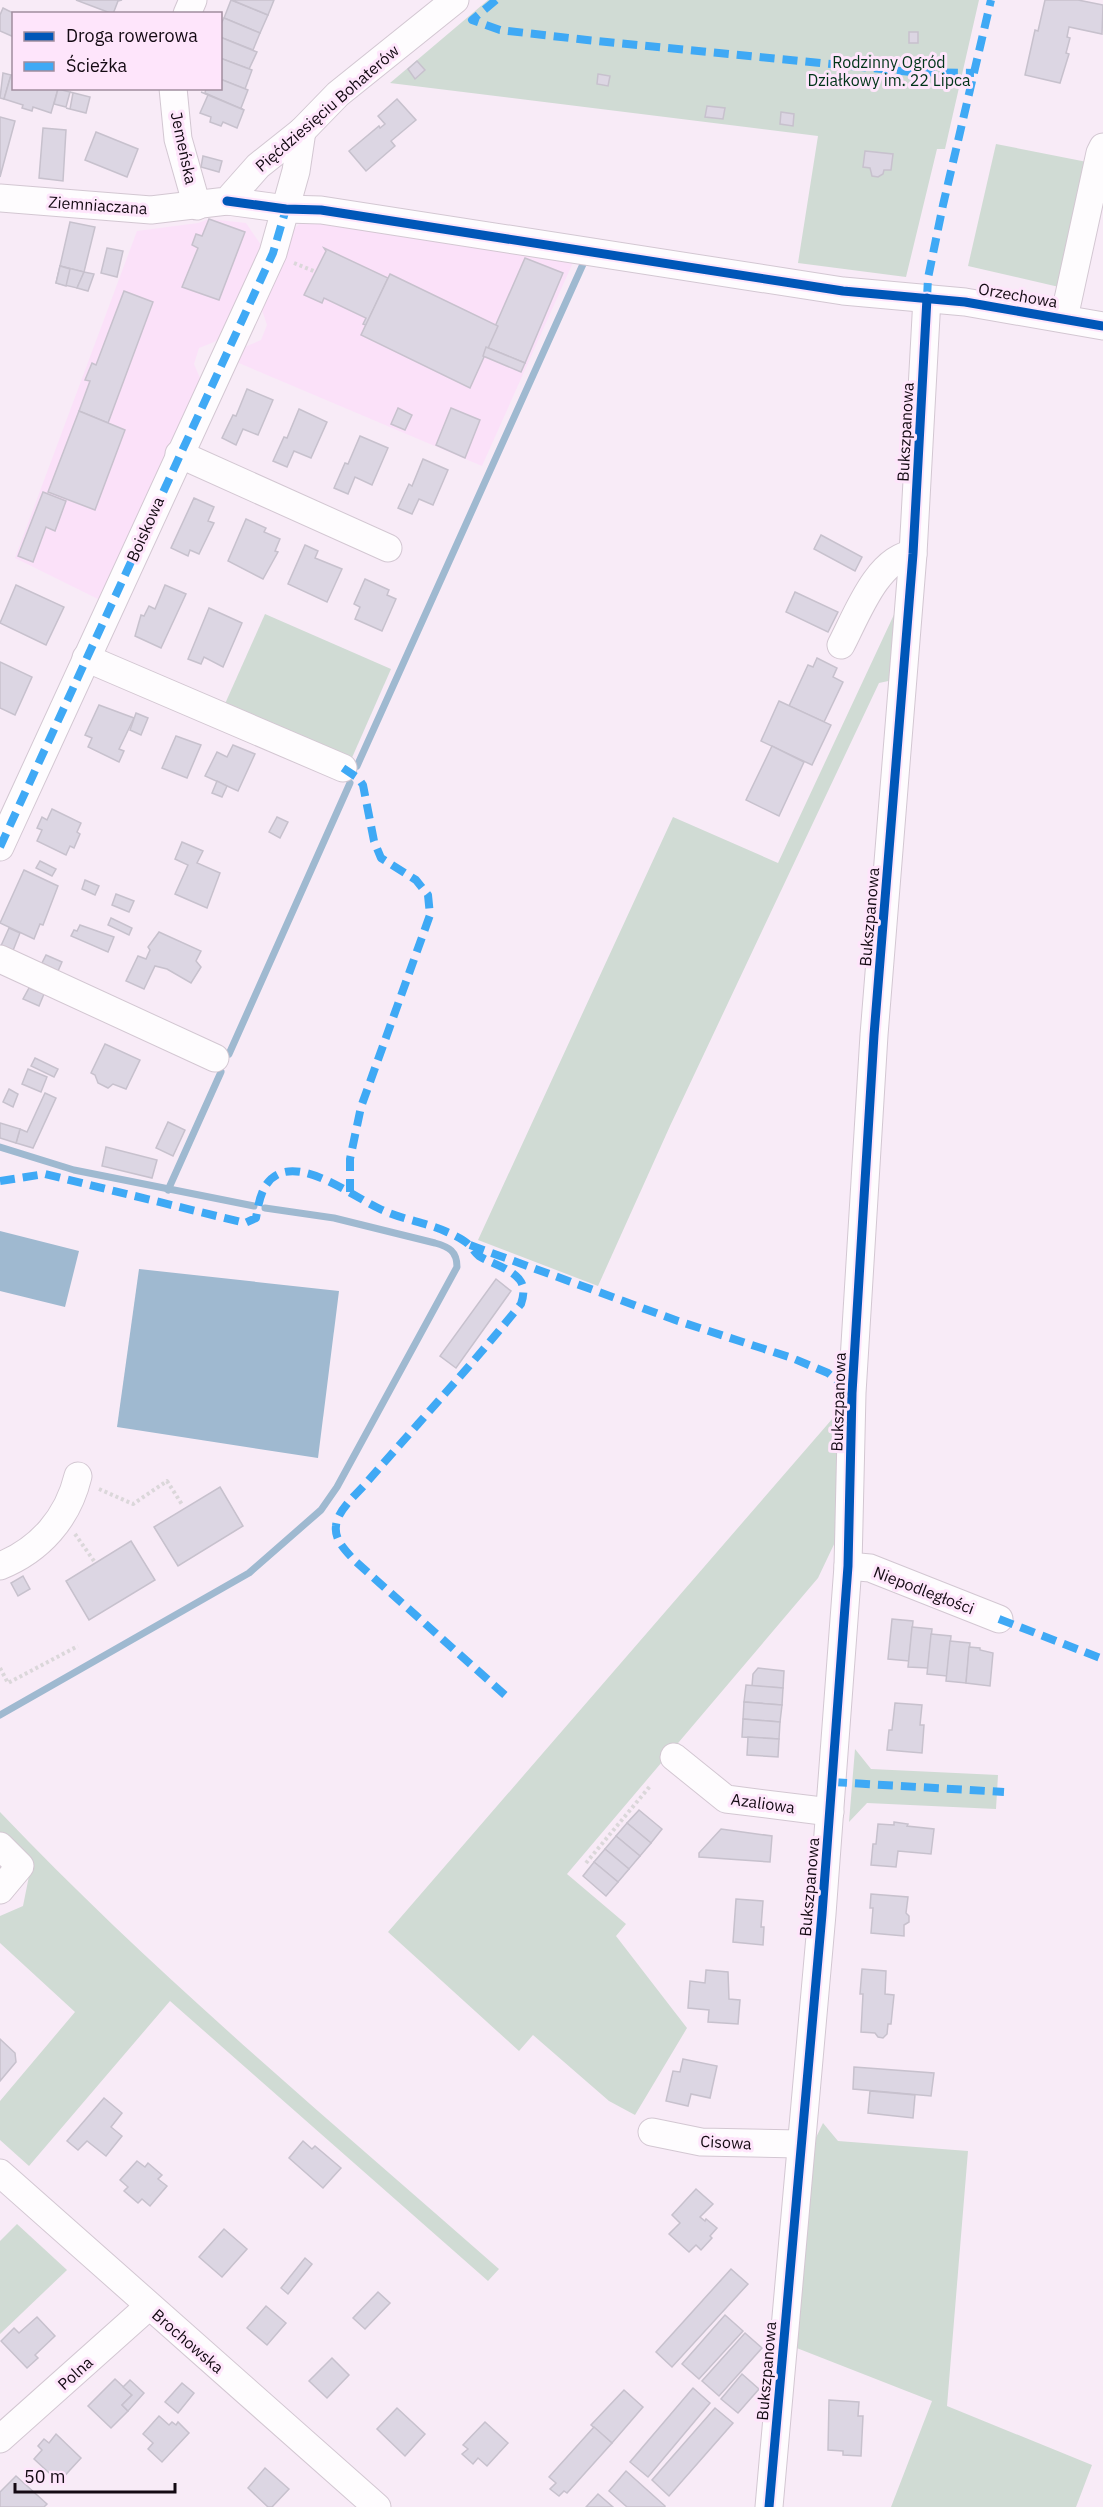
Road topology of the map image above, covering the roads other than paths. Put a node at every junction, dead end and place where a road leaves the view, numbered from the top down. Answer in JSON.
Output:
{"nodes":[{"id":1,"x":455,"y":0,"type":"edge"},
{"id":2,"x":172,"y":90,"type":"edge"},
{"id":3,"x":302,"y":131,"type":"junction"},
{"id":4,"x":1103,"y":147,"type":"edge"},
{"id":5,"x":0,"y":198,"type":"edge"},
{"id":6,"x":227,"y":201,"type":"junction"},
{"id":7,"x":197,"y":206,"type":"junction"},
{"id":8,"x":286,"y":209,"type":"junction"},
{"id":9,"x":927,"y":298,"type":"junction"},
{"id":10,"x":1064,"y":318,"type":"junction"},
{"id":11,"x":1103,"y":326,"type":"edge"},
{"id":12,"x":179,"y":453,"type":"junction"},
{"id":13,"x":388,"y":548,"type":"dead end"},
{"id":14,"x":913,"y":554,"type":"junction"},
{"id":15,"x":841,"y":645,"type":"dead end"},
{"id":16,"x":86,"y":658,"type":"junction"},
{"id":17,"x":343,"y":768,"type":"dead end"},
{"id":18,"x":0,"y":847,"type":"edge"},
{"id":19,"x":0,"y":959,"type":"edge"},
{"id":20,"x":214,"y":1058,"type":"dead end"},
{"id":21,"x":83,"y":1480,"type":"road end"},
{"id":22,"x":0,"y":1566,"type":"edge"},
{"id":23,"x":848,"y":1566,"type":"junction"},
{"id":24,"x":999,"y":1618,"type":"dead end"},
{"id":25,"x":674,"y":1757,"type":"dead end"},
{"id":26,"x":830,"y":1812,"type":"junction"},
{"id":27,"x":0,"y":1846,"type":"edge"},
{"id":28,"x":0,"y":1890,"type":"edge"},
{"id":29,"x":652,"y":2132,"type":"dead end"},
{"id":30,"x":800,"y":2144,"type":"junction"},
{"id":31,"x":0,"y":2173,"type":"edge"},
{"id":32,"x":149,"y":2306,"type":"junction"},
{"id":33,"x":0,"y":2439,"type":"edge"},
{"id":34,"x":377,"y":2507,"type":"edge"},
{"id":35,"x":769,"y":2507,"type":"edge"}],
"edges":[{"from":1,"to":3,"type":"street","name":"Pięćdziesięciu Bohaterów"},
{"from":2,"to":7,"type":"street","name":"Jemeńska"},
{"from":3,"to":6,"type":"street","name":"Pięćdziesięciu Bohaterów"},
{"from":3,"to":8,"type":"street","name":"Boiskowa"},
{"from":4,"to":10,"type":"street"},
{"from":5,"to":7,"type":"street","name":"Ziemniaczana"},
{"from":6,"to":7,"type":"street"},
{"from":6,"to":8,"type":"street","name":"Orzechowa"},
{"from":8,"to":9,"type":"street","name":"Orzechowa"},
{"from":8,"to":12,"type":"street","name":"Boiskowa"},
{"from":9,"to":10,"type":"street","name":"Orzechowa"},
{"from":9,"to":14,"type":"street","name":"Bukszpanowa"},
{"from":10,"to":11,"type":"street","name":"Orzechowa"},
{"from":12,"to":13,"type":"street"},
{"from":12,"to":16,"type":"street","name":"Boiskowa"},
{"from":14,"to":15,"type":"street"},
{"from":14,"to":23,"type":"street","name":"Bukszpanowa"},
{"from":16,"to":17,"type":"street"},
{"from":16,"to":18,"type":"street","name":"Boiskowa"},
{"from":19,"to":20,"type":"street"},
{"from":21,"to":22,"type":"street"},
{"from":23,"to":24,"type":"street","name":"Niepodległości"},
{"from":23,"to":26,"type":"street","name":"Bukszpanowa"},
{"from":25,"to":26,"type":"street","name":"Azaliowa"},
{"from":26,"to":30,"type":"street","name":"Bukszpanowa"},
{"from":27,"to":28,"type":"street"},
{"from":29,"to":30,"type":"street","name":"Cisowa"},
{"from":30,"to":35,"type":"street","name":"Bukszpanowa"},
{"from":31,"to":32,"type":"street","name":"Brochowska"},
{"from":32,"to":33,"type":"street","name":"Polna"},
{"from":32,"to":34,"type":"street","name":"Brochowska"}]}
